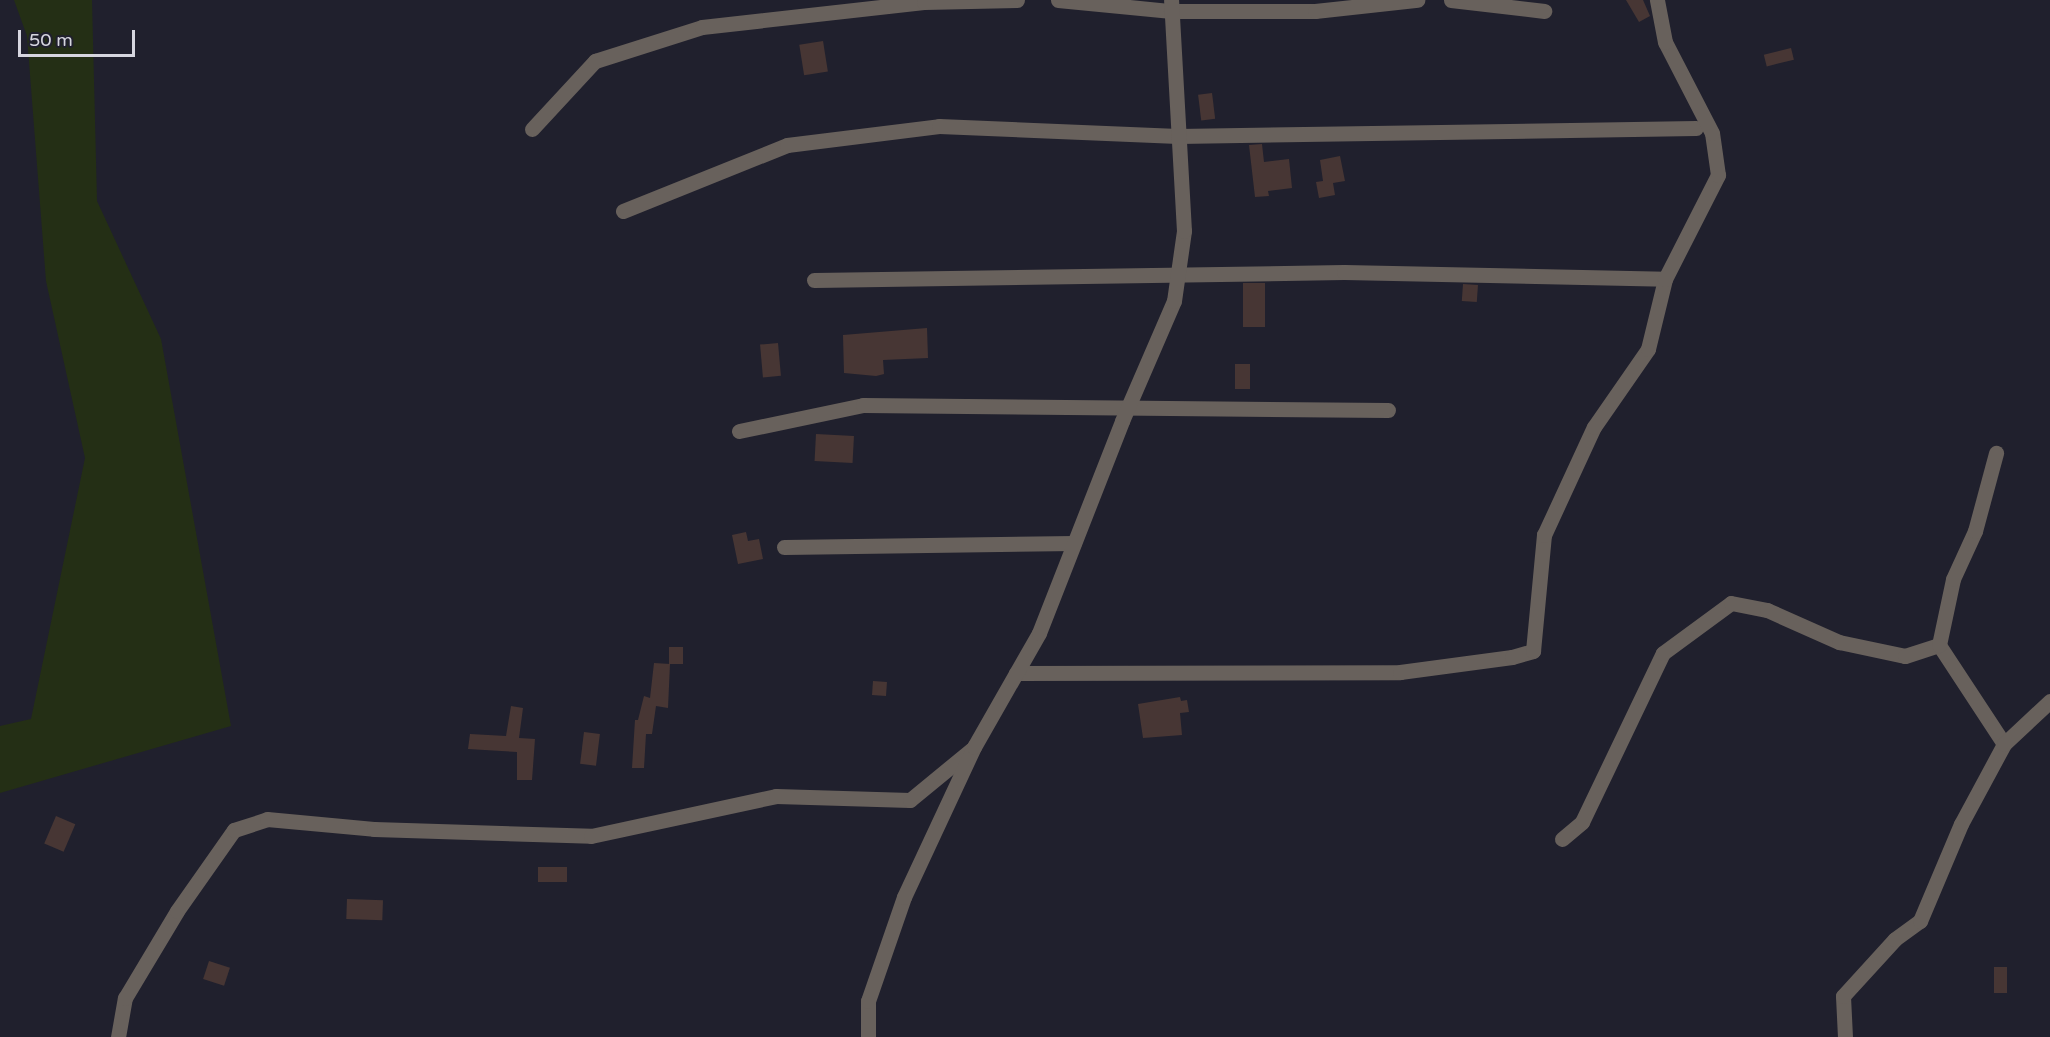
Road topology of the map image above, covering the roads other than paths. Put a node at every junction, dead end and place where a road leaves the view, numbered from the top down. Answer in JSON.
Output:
{"nodes":[{"id":1,"x":970,"y":0,"type":"edge"},
{"id":2,"x":1017,"y":0,"type":"edge"},
{"id":3,"x":1058,"y":0,"type":"edge"},
{"id":4,"x":1417,"y":0,"type":"edge"},
{"id":5,"x":1451,"y":0,"type":"edge"},
{"id":6,"x":1657,"y":0,"type":"edge"},
{"id":7,"x":1171,"y":6,"type":"edge"},
{"id":8,"x":1545,"y":11,"type":"dead end"},
{"id":9,"x":1696,"y":128,"type":"dead end"},
{"id":10,"x":532,"y":129,"type":"dead end"},
{"id":11,"x":1178,"y":136,"type":"junction"},
{"id":12,"x":623,"y":211,"type":"dead end"},
{"id":13,"x":1178,"y":274,"type":"junction"},
{"id":14,"x":1665,"y":279,"type":"junction"},
{"id":15,"x":813,"y":280,"type":"dead end"},
{"id":16,"x":1128,"y":409,"type":"junction"},
{"id":17,"x":1388,"y":410,"type":"dead end"},
{"id":18,"x":739,"y":431,"type":"dead end"},
{"id":19,"x":1996,"y":453,"type":"dead end"},
{"id":20,"x":1074,"y":543,"type":"junction"},
{"id":21,"x":784,"y":547,"type":"dead end"},
{"id":22,"x":1939,"y":645,"type":"junction"},
{"id":23,"x":1016,"y":673,"type":"junction"},
{"id":24,"x":2050,"y":701,"type":"edge"},
{"id":25,"x":2004,"y":744,"type":"junction"},
{"id":26,"x":974,"y":747,"type":"junction"},
{"id":27,"x":1562,"y":839,"type":"dead end"},
{"id":28,"x":118,"y":1037,"type":"edge"},
{"id":29,"x":868,"y":1037,"type":"edge"},
{"id":30,"x":1845,"y":1037,"type":"edge"}],
"edges":[{"from":1,"to":2,"type":"street"},
{"from":1,"to":10,"type":"street"},
{"from":3,"to":7,"type":"street"},
{"from":4,"to":7,"type":"street"},
{"from":5,"to":8,"type":"street"},
{"from":6,"to":14,"type":"street"},
{"from":7,"to":11,"type":"street"},
{"from":9,"to":11,"type":"street"},
{"from":11,"to":12,"type":"street"},
{"from":11,"to":13,"type":"street"},
{"from":13,"to":14,"type":"street"},
{"from":13,"to":15,"type":"street"},
{"from":13,"to":16,"type":"street"},
{"from":14,"to":23,"type":"street"},
{"from":16,"to":17,"type":"street"},
{"from":16,"to":18,"type":"street"},
{"from":16,"to":20,"type":"street"},
{"from":19,"to":22,"type":"street"},
{"from":20,"to":21,"type":"street"},
{"from":20,"to":23,"type":"street"},
{"from":22,"to":25,"type":"street"},
{"from":22,"to":27,"type":"street"},
{"from":23,"to":26,"type":"street"},
{"from":24,"to":25,"type":"street"},
{"from":25,"to":30,"type":"street"},
{"from":26,"to":28,"type":"street"},
{"from":26,"to":29,"type":"street"}]}
